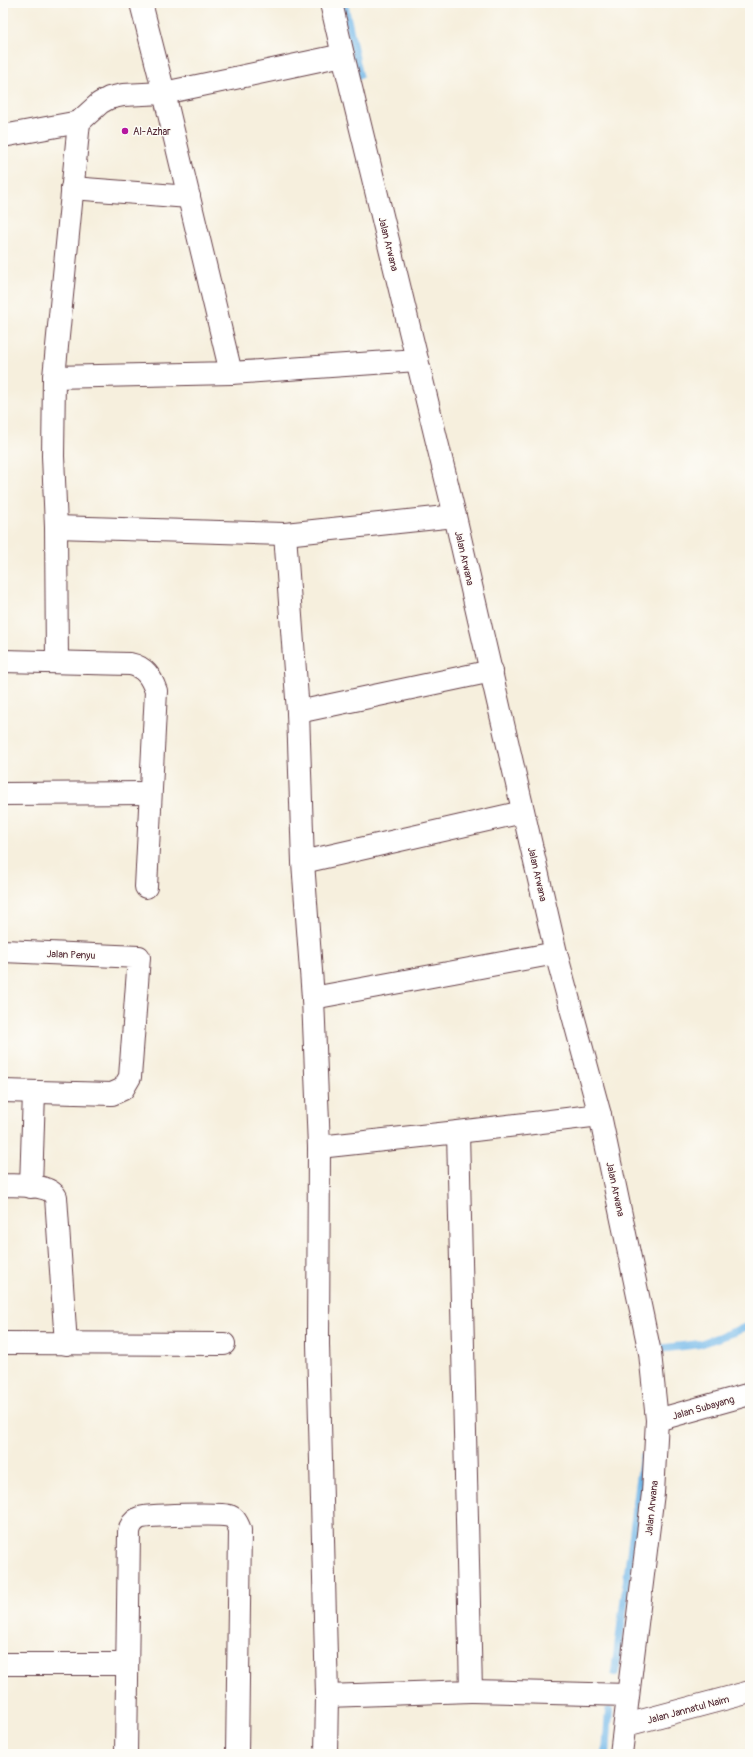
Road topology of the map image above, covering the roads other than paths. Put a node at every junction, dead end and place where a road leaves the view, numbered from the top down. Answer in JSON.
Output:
{"nodes":[{"id":1,"x":141,"y":3,"type":"edge"},
{"id":2,"x":332,"y":3,"type":"edge"},
{"id":3,"x":343,"y":55,"type":"junction"},
{"id":4,"x":164,"y":93,"type":"junction"},
{"id":5,"x":79,"y":122,"type":"junction"},
{"id":6,"x":3,"y":136,"type":"edge"},
{"id":7,"x":72,"y":188,"type":"junction"},
{"id":8,"x":189,"y":198,"type":"junction"},
{"id":9,"x":417,"y":360,"type":"junction"},
{"id":10,"x":231,"y":374,"type":"junction"},
{"id":11,"x":54,"y":377,"type":"junction"},
{"id":12,"x":455,"y":516,"type":"junction"},
{"id":13,"x":56,"y":527,"type":"junction"},
{"id":14,"x":285,"y":534,"type":"junction"},
{"id":15,"x":3,"y":661,"type":"edge"},
{"id":16,"x":56,"y":662,"type":"junction"},
{"id":17,"x":492,"y":671,"type":"junction"},
{"id":18,"x":298,"y":712,"type":"junction"},
{"id":19,"x":150,"y":793,"type":"junction"},
{"id":20,"x":3,"y":794,"type":"edge"},
{"id":21,"x":523,"y":812,"type":"junction"},
{"id":22,"x":303,"y":862,"type":"junction"},
{"id":23,"x":146,"y":887,"type":"dead end"},
{"id":24,"x":3,"y":951,"type":"edge"},
{"id":25,"x":556,"y":953,"type":"junction"},
{"id":26,"x":313,"y":998,"type":"junction"},
{"id":27,"x":3,"y":1091,"type":"edge"},
{"id":28,"x":34,"y":1092,"type":"junction"},
{"id":29,"x":600,"y":1115,"type":"junction"},
{"id":30,"x":458,"y":1132,"type":"junction"},
{"id":31,"x":319,"y":1147,"type":"junction"},
{"id":32,"x":3,"y":1185,"type":"edge"},
{"id":33,"x":31,"y":1187,"type":"junction"},
{"id":34,"x":3,"y":1343,"type":"edge"},
{"id":35,"x":66,"y":1344,"type":"junction"},
{"id":36,"x":224,"y":1344,"type":"dead end"},
{"id":37,"x":750,"y":1394,"type":"edge"},
{"id":38,"x":657,"y":1420,"type":"junction"},
{"id":39,"x":3,"y":1664,"type":"edge"},
{"id":40,"x":126,"y":1664,"type":"junction"},
{"id":41,"x":471,"y":1690,"type":"junction"},
{"id":42,"x":750,"y":1692,"type":"edge"},
{"id":43,"x":628,"y":1695,"type":"junction"},
{"id":44,"x":327,"y":1696,"type":"junction"},
{"id":45,"x":626,"y":1725,"type":"junction"},
{"id":46,"x":126,"y":1754,"type":"edge"},
{"id":47,"x":237,"y":1754,"type":"edge"},
{"id":48,"x":326,"y":1754,"type":"edge"},
{"id":49,"x":621,"y":1754,"type":"edge"}],
"edges":[{"from":1,"to":4,"type":"street"},
{"from":2,"to":3,"type":"street","name":"Jalan Arwana"},
{"from":3,"to":4,"type":"street"},
{"from":3,"to":9,"type":"street","name":"Jalan Arwana"},
{"from":4,"to":5,"type":"street"},
{"from":4,"to":8,"type":"street"},
{"from":5,"to":6,"type":"street"},
{"from":5,"to":7,"type":"street"},
{"from":7,"to":8,"type":"street"},
{"from":7,"to":11,"type":"street"},
{"from":8,"to":10,"type":"street"},
{"from":9,"to":10,"type":"street"},
{"from":9,"to":12,"type":"street","name":"Jalan Arwana"},
{"from":10,"to":11,"type":"street"},
{"from":11,"to":13,"type":"street"},
{"from":12,"to":14,"type":"street"},
{"from":12,"to":17,"type":"street","name":"Jalan Arwana"},
{"from":13,"to":14,"type":"street"},
{"from":13,"to":16,"type":"street"},
{"from":14,"to":18,"type":"street"},
{"from":15,"to":16,"type":"street"},
{"from":16,"to":19,"type":"street"},
{"from":17,"to":18,"type":"street"},
{"from":17,"to":21,"type":"street","name":"Jalan Arwana"},
{"from":18,"to":22,"type":"street"},
{"from":19,"to":20,"type":"street"},
{"from":19,"to":23,"type":"street"},
{"from":21,"to":22,"type":"street"},
{"from":21,"to":25,"type":"street","name":"Jalan Arwana"},
{"from":22,"to":26,"type":"street"},
{"from":24,"to":28,"type":"street","name":"Jalan Penyu"},
{"from":25,"to":26,"type":"street"},
{"from":25,"to":29,"type":"street","name":"Jalan Arwana"},
{"from":26,"to":31,"type":"street"},
{"from":27,"to":28,"type":"street"},
{"from":28,"to":33,"type":"street"},
{"from":29,"to":30,"type":"street"},
{"from":29,"to":38,"type":"street","name":"Jalan Arwana"},
{"from":30,"to":31,"type":"street"},
{"from":30,"to":41,"type":"street"},
{"from":31,"to":44,"type":"street"},
{"from":32,"to":33,"type":"street"},
{"from":33,"to":35,"type":"street"},
{"from":34,"to":35,"type":"street"},
{"from":35,"to":36,"type":"street"},
{"from":37,"to":38,"type":"street","name":"Jalan Subayang"},
{"from":38,"to":43,"type":"street","name":"Jalan Arwana"},
{"from":39,"to":40,"type":"street"},
{"from":40,"to":46,"type":"street"},
{"from":40,"to":47,"type":"street"},
{"from":41,"to":43,"type":"street"},
{"from":41,"to":44,"type":"street"},
{"from":42,"to":45,"type":"street","name":"Jalan Jannatul Naim"},
{"from":43,"to":45,"type":"street","name":"Jalan Arwana"},
{"from":44,"to":48,"type":"street"},
{"from":45,"to":49,"type":"street","name":"Jalan Arwana"}]}
